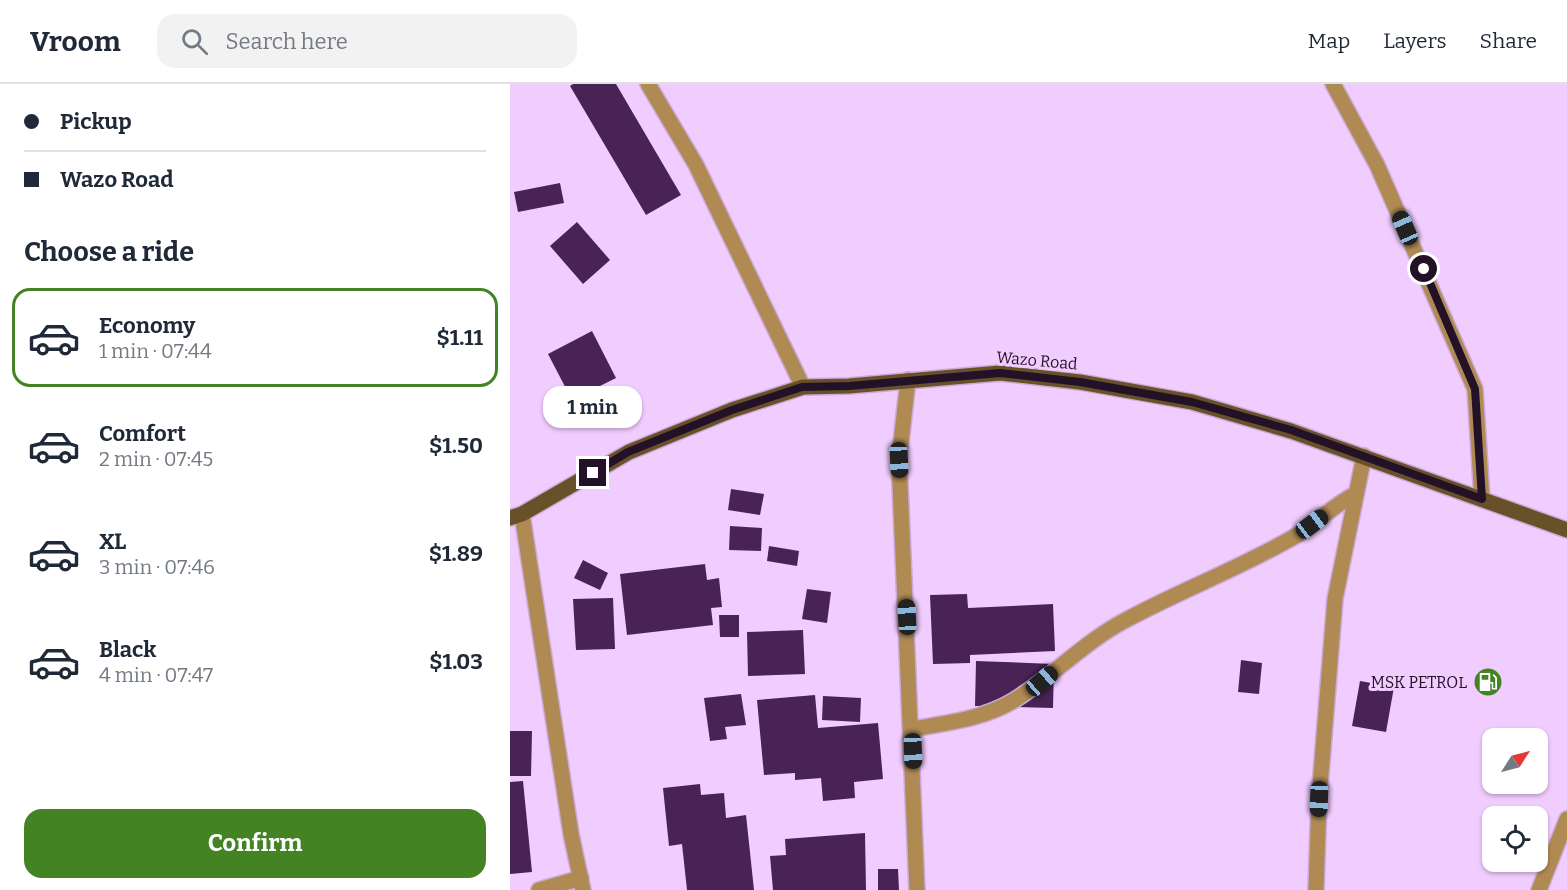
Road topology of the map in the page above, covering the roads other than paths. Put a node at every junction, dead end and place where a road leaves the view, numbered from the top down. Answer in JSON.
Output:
{"nodes":[{"id":1,"x":648,"y":84,"type":"edge"},
{"id":2,"x":1333,"y":84,"type":"edge"},
{"id":3,"x":908,"y":380,"type":"junction"},
{"id":4,"x":802,"y":387,"type":"junction"},
{"id":5,"x":1364,"y":456,"type":"junction"},
{"id":6,"x":1356,"y":494,"type":"junction"},
{"id":7,"x":1482,"y":499,"type":"junction"},
{"id":8,"x":516,"y":516,"type":"edge"},
{"id":9,"x":1567,"y":530,"type":"edge"},
{"id":10,"x":912,"y":729,"type":"junction"},
{"id":11,"x":1567,"y":819,"type":"edge"},
{"id":12,"x":582,"y":884,"type":"edge"},
{"id":13,"x":539,"y":890,"type":"edge"},
{"id":14,"x":917,"y":890,"type":"edge"},
{"id":15,"x":1316,"y":890,"type":"edge"},
{"id":16,"x":1539,"y":890,"type":"edge"}],
"edges":[{"from":1,"to":4,"type":"street"},
{"from":2,"to":7,"type":"street"},
{"from":3,"to":4,"type":"main road","name":"Wazo Road"},
{"from":3,"to":5,"type":"main road","name":"Wazo Road"},
{"from":3,"to":10,"type":"street"},
{"from":4,"to":8,"type":"main road","name":"Wazo Road"},
{"from":5,"to":6,"type":"street"},
{"from":5,"to":7,"type":"main road","name":"Wazo Road"},
{"from":6,"to":10,"type":"street"},
{"from":6,"to":15,"type":"street"},
{"from":7,"to":9,"type":"main road","name":"Wazo Road"},
{"from":8,"to":12,"type":"street"},
{"from":10,"to":14,"type":"street"},
{"from":11,"to":16,"type":"street"},
{"from":12,"to":13,"type":"street"}]}
